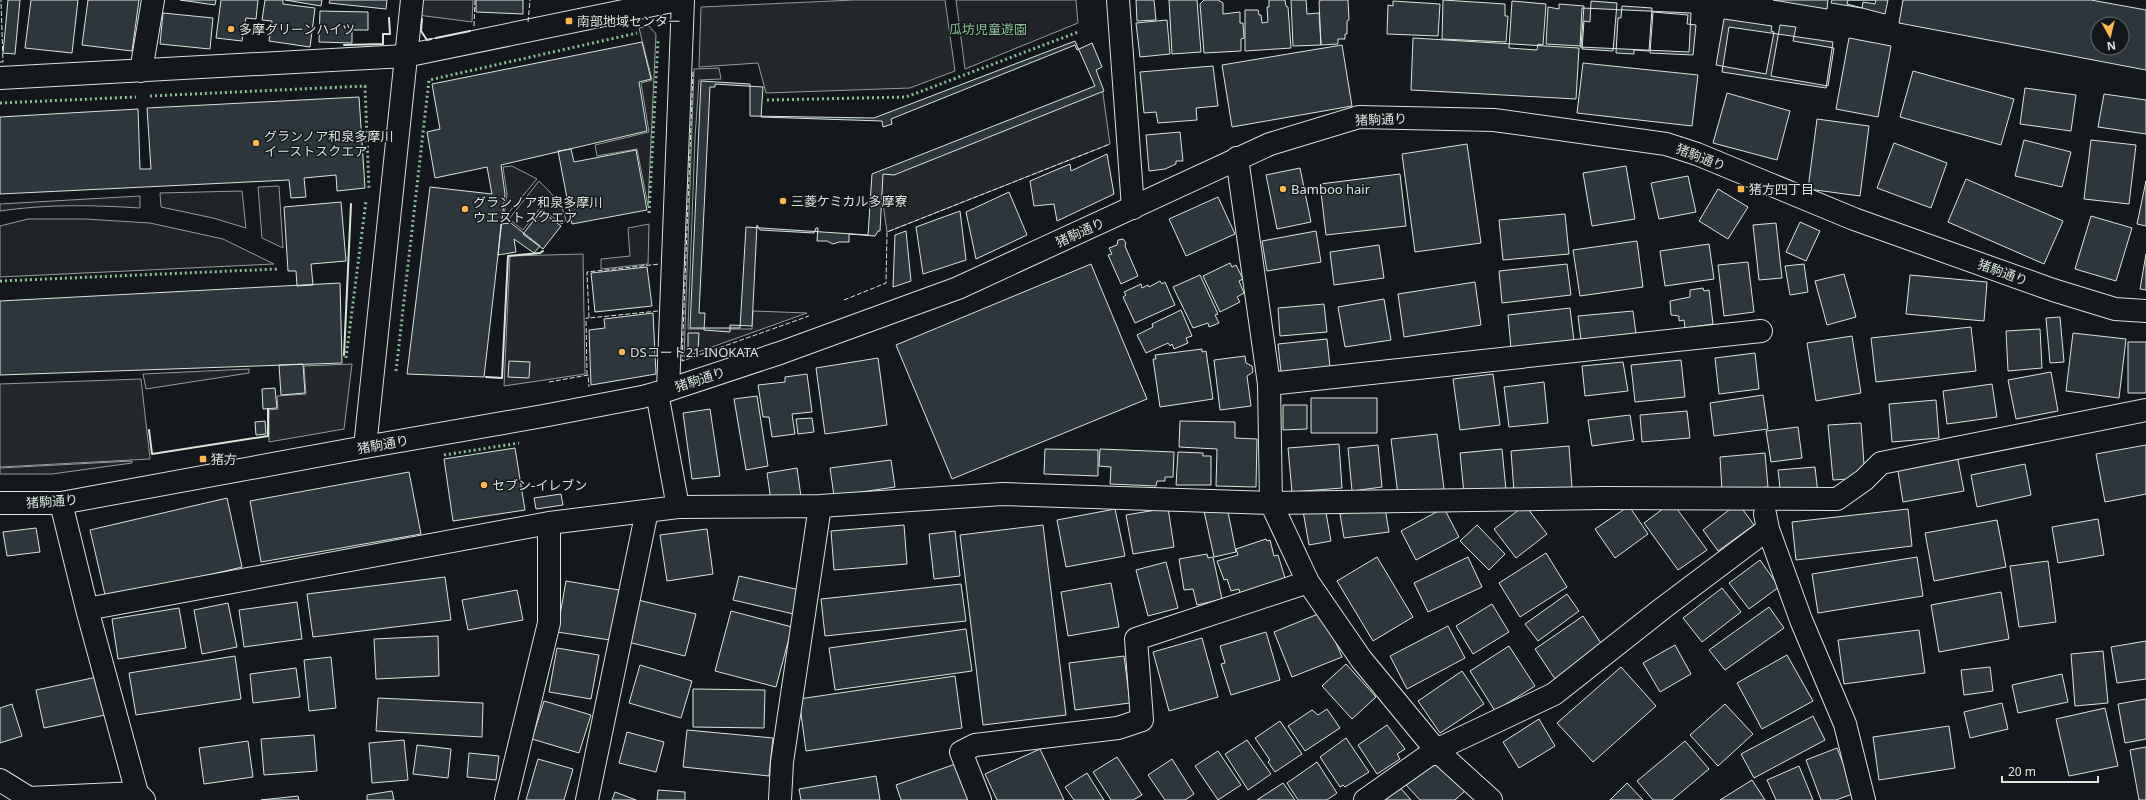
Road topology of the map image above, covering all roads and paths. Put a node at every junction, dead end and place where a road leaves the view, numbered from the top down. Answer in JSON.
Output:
{"nodes":[{"id":1,"x":153,"y":0,"type":"edge"},
{"id":2,"x":412,"y":0,"type":"edge"},
{"id":3,"x":677,"y":0,"type":"edge"},
{"id":4,"x":683,"y":0,"type":"edge"},
{"id":5,"x":1118,"y":0,"type":"edge"},
{"id":6,"x":405,"y":56,"type":"junction"},
{"id":7,"x":141,"y":71,"type":"junction"},
{"id":8,"x":0,"y":78,"type":"edge"},
{"id":9,"x":1237,"y":158,"type":"junction"},
{"id":10,"x":1133,"y":208,"type":"junction"},
{"id":11,"x":2146,"y":311,"type":"edge"},
{"id":12,"x":1761,"y":331,"type":"dead end"},
{"id":13,"x":1269,"y":384,"type":"junction"},
{"id":14,"x":663,"y":391,"type":"junction"},
{"id":15,"x":2146,"y":410,"type":"edge"},
{"id":16,"x":366,"y":446,"type":"junction"},
{"id":17,"x":1762,"y":499,"type":"junction"},
{"id":18,"x":1271,"y":502,"type":"junction"},
{"id":19,"x":0,"y":503,"type":"edge"},
{"id":20,"x":61,"y":503,"type":"junction"},
{"id":21,"x":820,"y":506,"type":"junction"},
{"id":22,"x":678,"y":507,"type":"junction"},
{"id":23,"x":647,"y":511,"type":"junction"},
{"id":24,"x":549,"y":522,"type":"junction"},
{"id":25,"x":1768,"y":529,"type":"junction"},
{"id":26,"x":1308,"y":582,"type":"junction"},
{"id":27,"x":87,"y":610,"type":"junction"},
{"id":28,"x":1436,"y":750,"type":"junction"},
{"id":29,"x":0,"y":780,"type":"edge"},
{"id":30,"x":140,"y":796,"type":"edge"},
{"id":31,"x":30,"y":799,"type":"edge"},
{"id":32,"x":506,"y":800,"type":"edge"},
{"id":33,"x":587,"y":800,"type":"edge"},
{"id":34,"x":780,"y":800,"type":"edge"},
{"id":35,"x":980,"y":800,"type":"edge"},
{"id":36,"x":1365,"y":800,"type":"edge"},
{"id":37,"x":1491,"y":800,"type":"edge"},
{"id":38,"x":1864,"y":800,"type":"edge"}],
"edges":[{"from":1,"to":7,"type":"street"},
{"from":2,"to":6,"type":"street"},
{"from":3,"to":6,"type":"street"},
{"from":4,"to":14,"type":"street"},
{"from":5,"to":10,"type":"street"},
{"from":6,"to":7,"type":"street"},
{"from":6,"to":16,"type":"street"},
{"from":7,"to":8,"type":"street"},
{"from":9,"to":10,"type":"street","name":"猪駒通り"},
{"from":9,"to":11,"type":"street","name":"猪駒通り"},
{"from":9,"to":13,"type":"street"},
{"from":10,"to":14,"type":"street","name":"猪駒通り"},
{"from":12,"to":13,"type":"street"},
{"from":13,"to":18,"type":"street"},
{"from":14,"to":16,"type":"street","name":"猪駒通り"},
{"from":14,"to":22,"type":"street"},
{"from":15,"to":17,"type":"street"},
{"from":16,"to":20,"type":"street","name":"猪駒通り"},
{"from":17,"to":18,"type":"street"},
{"from":17,"to":25,"type":"street"},
{"from":18,"to":21,"type":"street"},
{"from":18,"to":26,"type":"street"},
{"from":19,"to":20,"type":"street","name":"猪駒通り"},
{"from":20,"to":27,"type":"street"},
{"from":21,"to":22,"type":"street"},
{"from":21,"to":34,"type":"street"},
{"from":22,"to":23,"type":"street"},
{"from":23,"to":24,"type":"street"},
{"from":23,"to":33,"type":"street"},
{"from":24,"to":27,"type":"street"},
{"from":24,"to":32,"type":"street"},
{"from":25,"to":28,"type":"street"},
{"from":25,"to":38,"type":"street"},
{"from":26,"to":28,"type":"street"},
{"from":26,"to":35,"type":"street"},
{"from":27,"to":30,"type":"street"},
{"from":28,"to":36,"type":"street"},
{"from":28,"to":37,"type":"street"},
{"from":29,"to":31,"type":"street"},
{"from":30,"to":31,"type":"street"}]}
